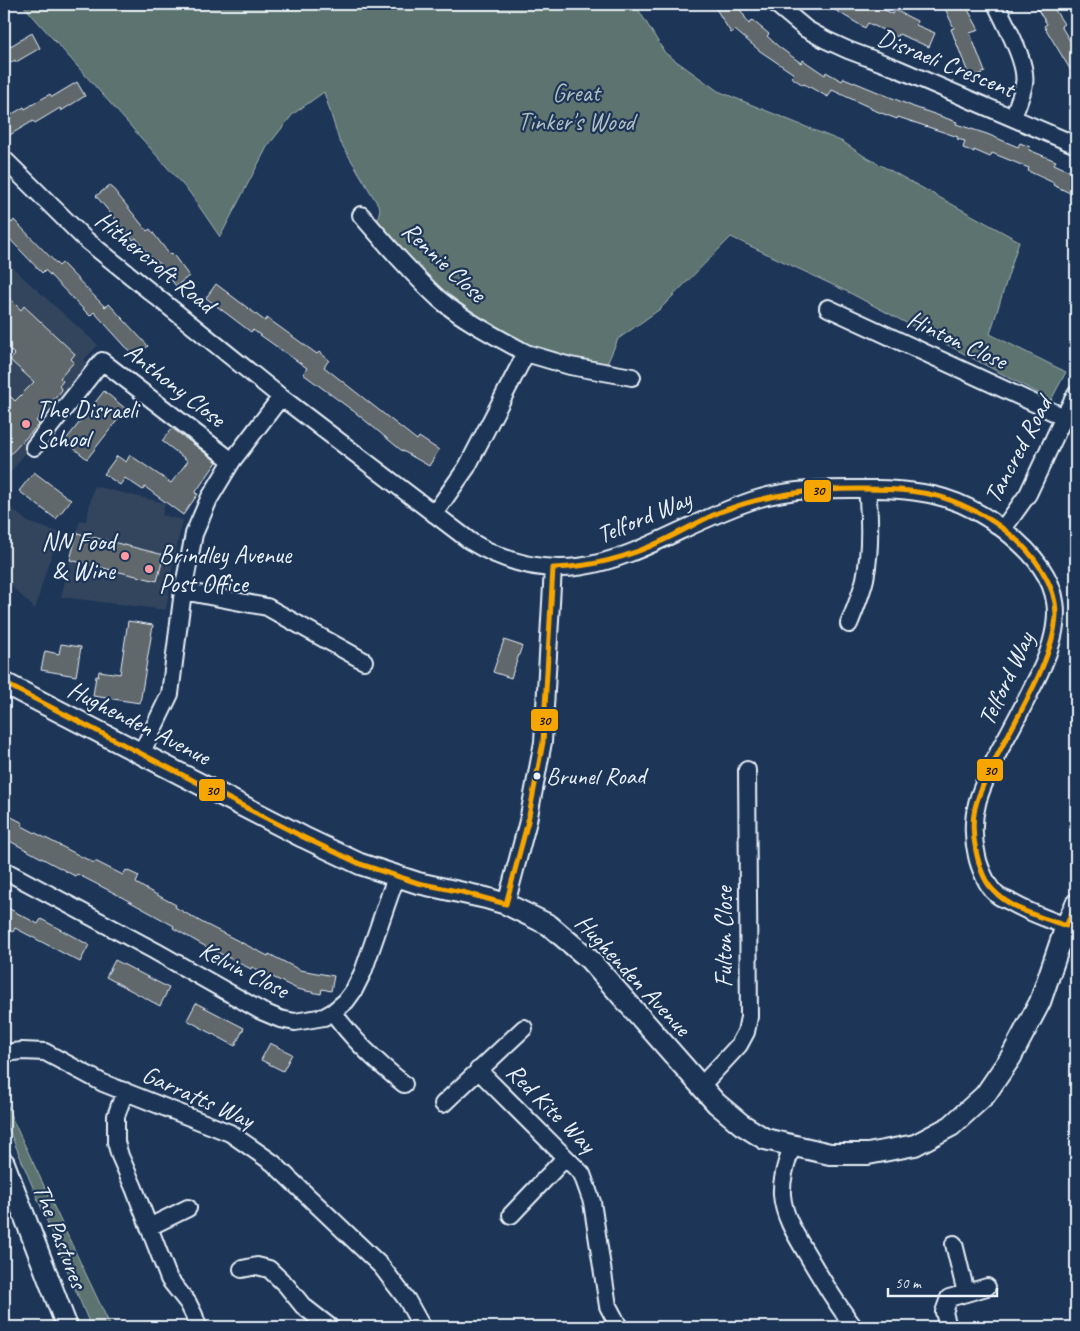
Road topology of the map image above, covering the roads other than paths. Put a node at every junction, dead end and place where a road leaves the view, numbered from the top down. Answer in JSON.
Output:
{"nodes":[{"id":1,"x":776,"y":4,"type":"edge"},
{"id":2,"x":996,"y":4,"type":"edge"},
{"id":3,"x":1013,"y":117,"type":"junction"},
{"id":4,"x":1076,"y":145,"type":"edge"},
{"id":5,"x":4,"y":158,"type":"edge"},
{"id":6,"x":361,"y":215,"type":"dead end"},
{"id":7,"x":828,"y":308,"type":"dead end"},
{"id":8,"x":526,"y":353,"type":"junction"},
{"id":9,"x":632,"y":376,"type":"dead end"},
{"id":10,"x":1076,"y":394,"type":"edge"},
{"id":11,"x":281,"y":398,"type":"junction"},
{"id":12,"x":1064,"y":417,"type":"junction"},
{"id":13,"x":34,"y":447,"type":"dead end"},
{"id":14,"x":232,"y":461,"type":"junction"},
{"id":15,"x":867,"y":489,"type":"junction"},
{"id":16,"x":434,"y":514,"type":"junction"},
{"id":17,"x":1003,"y":529,"type":"junction"},
{"id":18,"x":553,"y":568,"type":"junction"},
{"id":19,"x":183,"y":591,"type":"junction"},
{"id":20,"x":849,"y":624,"type":"dead end"},
{"id":21,"x":364,"y":661,"type":"dead end"},
{"id":22,"x":4,"y":683,"type":"edge"},
{"id":23,"x":141,"y":754,"type":"junction"},
{"id":24,"x":747,"y":770,"type":"dead end"},
{"id":25,"x":4,"y":870,"type":"edge"},
{"id":26,"x":396,"y":877,"type":"junction"},
{"id":27,"x":506,"y":904,"type":"junction"},
{"id":28,"x":1076,"y":904,"type":"edge"},
{"id":29,"x":1066,"y":926,"type":"junction"},
{"id":30,"x":333,"y":1012,"type":"junction"},
{"id":31,"x":524,"y":1028,"type":"dead end"},
{"id":32,"x":4,"y":1053,"type":"edge"},
{"id":33,"x":478,"y":1070,"type":"junction"},
{"id":34,"x":404,"y":1084,"type":"dead end"},
{"id":35,"x":700,"y":1087,"type":"junction"},
{"id":36,"x":125,"y":1091,"type":"junction"},
{"id":37,"x":443,"y":1104,"type":"dead end"},
{"id":38,"x":792,"y":1146,"type":"junction"},
{"id":39,"x":565,"y":1158,"type":"junction"},
{"id":40,"x":4,"y":1163,"type":"edge"},
{"id":41,"x":188,"y":1208,"type":"dead end"},
{"id":42,"x":511,"y":1216,"type":"dead end"},
{"id":43,"x":149,"y":1228,"type":"junction"},
{"id":44,"x":954,"y":1244,"type":"dead end"},
{"id":45,"x":242,"y":1268,"type":"dead end"},
{"id":46,"x":987,"y":1287,"type":"dead end"},
{"id":47,"x":966,"y":1292,"type":"junction"},
{"id":48,"x":67,"y":1327,"type":"edge"},
{"id":49,"x":198,"y":1327,"type":"edge"},
{"id":50,"x":330,"y":1327,"type":"edge"},
{"id":51,"x":422,"y":1327,"type":"edge"},
{"id":52,"x":619,"y":1327,"type":"edge"},
{"id":53,"x":854,"y":1327,"type":"edge"},
{"id":54,"x":948,"y":1327,"type":"edge"}],
"edges":[{"from":1,"to":3,"type":"street","name":"Disraeli Crescent"},
{"from":2,"to":3,"type":"street"},
{"from":3,"to":4,"type":"street","name":"Disraeli Crescent"},
{"from":5,"to":11,"type":"street","name":"Hithercroft Road"},
{"from":6,"to":8,"type":"street","name":"Rennie Close"},
{"from":7,"to":12,"type":"street","name":"Hinton Close"},
{"from":8,"to":9,"type":"street","name":"Rennie Close"},
{"from":8,"to":16,"type":"street"},
{"from":10,"to":12,"type":"street","name":"Tancred Road"},
{"from":11,"to":14,"type":"street"},
{"from":11,"to":16,"type":"street","name":"Telford Way"},
{"from":12,"to":17,"type":"street","name":"Tancred Road"},
{"from":13,"to":14,"type":"street","name":"Anthony Close"},
{"from":14,"to":19,"type":"street"},
{"from":15,"to":17,"type":"street","name":"Telford Way"},
{"from":15,"to":18,"type":"street","name":"Telford Way"},
{"from":15,"to":20,"type":"street"},
{"from":16,"to":18,"type":"street","name":"Telford Way"},
{"from":17,"to":29,"type":"street","name":"Telford Way"},
{"from":18,"to":27,"type":"street"},
{"from":19,"to":21,"type":"street"},
{"from":19,"to":23,"type":"street"},
{"from":22,"to":23,"type":"street","name":"Hughenden Avenue"},
{"from":23,"to":26,"type":"street","name":"Hughenden Avenue"},
{"from":24,"to":35,"type":"street","name":"Fulton Close"},
{"from":25,"to":30,"type":"street","name":"Kelvin Close"},
{"from":26,"to":27,"type":"street","name":"Hughenden Avenue"},
{"from":26,"to":30,"type":"street","name":"Kelvin Close"},
{"from":27,"to":35,"type":"street","name":"Hughenden Avenue"},
{"from":28,"to":29,"type":"street","name":"Hughenden Avenue"},
{"from":29,"to":38,"type":"street","name":"Hughenden Avenue"},
{"from":30,"to":34,"type":"street"},
{"from":31,"to":33,"type":"street","name":"Red Kite Way"},
{"from":32,"to":36,"type":"street","name":"Garratts Way"},
{"from":33,"to":37,"type":"street","name":"Red Kite Way"},
{"from":33,"to":39,"type":"street","name":"Red Kite Way"},
{"from":35,"to":38,"type":"street","name":"Hughenden Avenue"},
{"from":36,"to":43,"type":"street"},
{"from":36,"to":51,"type":"street","name":"Garratts Way"},
{"from":38,"to":53,"type":"street"},
{"from":39,"to":42,"type":"street"},
{"from":39,"to":52,"type":"street","name":"Red Kite Way"},
{"from":40,"to":48,"type":"street","name":"The Pastures"},
{"from":41,"to":43,"type":"street"},
{"from":43,"to":49,"type":"street"},
{"from":44,"to":47,"type":"street"},
{"from":45,"to":50,"type":"street"},
{"from":46,"to":47,"type":"street"},
{"from":47,"to":54,"type":"street"}]}
